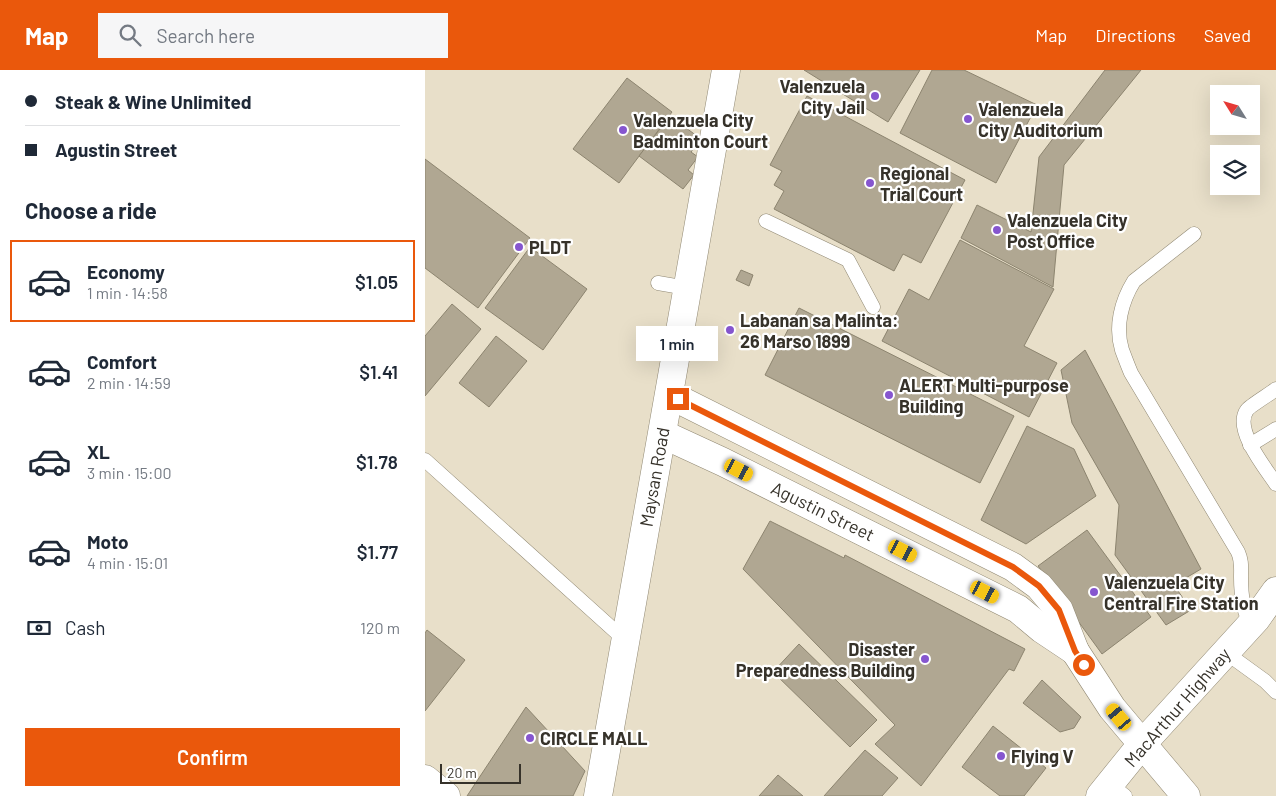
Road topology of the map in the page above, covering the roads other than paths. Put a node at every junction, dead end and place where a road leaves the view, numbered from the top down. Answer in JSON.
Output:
{"nodes":[{"id":1,"x":726,"y":70,"type":"edge"},
{"id":2,"x":766,"y":221,"type":"dead end"},
{"id":3,"x":1194,"y":234,"type":"dead end"},
{"id":4,"x":658,"y":283,"type":"dead end"},
{"id":5,"x":687,"y":288,"type":"junction"},
{"id":6,"x":873,"y":307,"type":"dead end"},
{"id":7,"x":1276,"y":389,"type":"edge"},
{"id":8,"x":678,"y":399,"type":"dead end"},
{"id":9,"x":1276,"y":429,"type":"edge"},
{"id":10,"x":671,"y":438,"type":"dead end"},
{"id":11,"x":1250,"y":445,"type":"junction"},
{"id":12,"x":425,"y":460,"type":"edge"},
{"id":13,"x":1276,"y":484,"type":"edge"},
{"id":14,"x":1276,"y":591,"type":"edge"},
{"id":15,"x":1261,"y":619,"type":"edge"},
{"id":16,"x":625,"y":640,"type":"junction"},
{"id":17,"x":1075,"y":651,"type":"junction"},
{"id":18,"x":1225,"y":652,"type":"junction"},
{"id":19,"x":1276,"y":692,"type":"edge"},
{"id":20,"x":1142,"y":744,"type":"junction"},
{"id":21,"x":425,"y":779,"type":"edge"},
{"id":22,"x":1112,"y":792,"type":"edge"},
{"id":23,"x":446,"y":796,"type":"edge"},
{"id":24,"x":598,"y":796,"type":"edge"},
{"id":25,"x":1186,"y":796,"type":"edge"}],
"edges":[{"from":1,"to":5,"type":"main road","name":"Maysan Road"},
{"from":2,"to":6,"type":"lane"},
{"from":3,"to":15,"type":"lane"},
{"from":4,"to":5,"type":"lane"},
{"from":5,"to":16,"type":"main road","name":"Maysan Road"},
{"from":7,"to":11,"type":"lane"},
{"from":8,"to":17,"type":"main road","name":"Agustin Street"},
{"from":9,"to":11,"type":"lane"},
{"from":10,"to":17,"type":"main road","name":"Agustin Street"},
{"from":11,"to":13,"type":"lane"},
{"from":12,"to":16,"type":"lane"},
{"from":14,"to":15,"type":"main road","name":"MacArthur Highway"},
{"from":15,"to":18,"type":"main road","name":"MacArthur Highway"},
{"from":16,"to":24,"type":"main road","name":"Maysan Road"},
{"from":17,"to":20,"type":"main road","name":"Agustin Street"},
{"from":18,"to":19,"type":"lane"},
{"from":18,"to":20,"type":"main road","name":"MacArthur Highway"},
{"from":20,"to":22,"type":"main road","name":"MacArthur Highway"},
{"from":20,"to":25,"type":"main road","name":"Agustin Street"},
{"from":21,"to":23,"type":"main road"}]}
